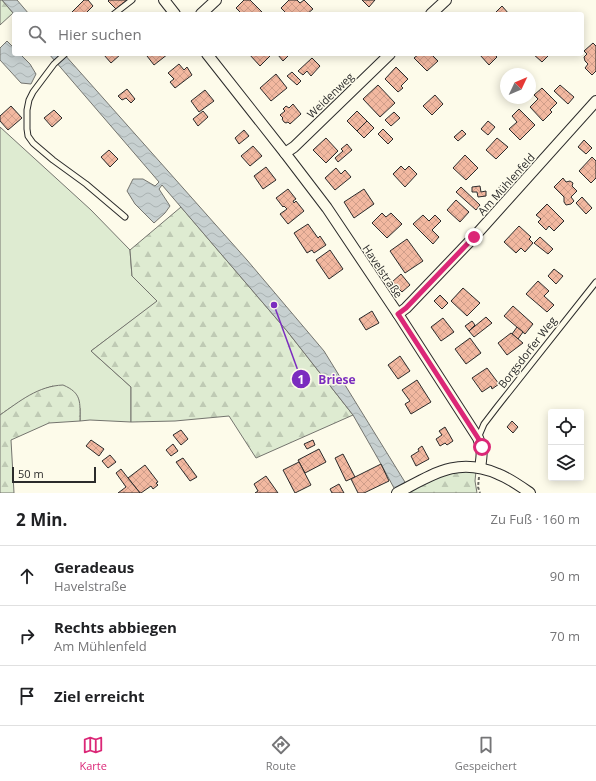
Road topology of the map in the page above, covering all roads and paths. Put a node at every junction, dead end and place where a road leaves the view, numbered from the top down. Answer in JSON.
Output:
{"nodes":[{"id":1,"x":132,"y":0,"type":"edge"},
{"id":2,"x":164,"y":0,"type":"edge"},
{"id":3,"x":216,"y":0,"type":"edge"},
{"id":4,"x":446,"y":0,"type":"edge"},
{"id":5,"x":117,"y":12,"type":"edge"},
{"id":6,"x":173,"y":12,"type":"edge"},
{"id":7,"x":203,"y":12,"type":"edge"},
{"id":8,"x":433,"y":12,"type":"edge"},
{"id":9,"x":63,"y":56,"type":"edge"},
{"id":10,"x":209,"y":56,"type":"edge"},
{"id":11,"x":388,"y":56,"type":"edge"},
{"id":12,"x":596,"y":101,"type":"edge"},
{"id":13,"x":285,"y":153,"type":"junction"},
{"id":14,"x":125,"y":217,"type":"dead end"},
{"id":15,"x":596,"y":282,"type":"edge"},
{"id":16,"x":398,"y":314,"type":"junction"},
{"id":17,"x":478,"y":438,"type":"junction"},
{"id":18,"x":482,"y":473,"type":"junction"},
{"id":19,"x":397,"y":493,"type":"edge"},
{"id":20,"x":480,"y":493,"type":"edge"},
{"id":21,"x":530,"y":493,"type":"edge"}],
"edges":[{"from":1,"to":5,"type":"lane"},
{"from":2,"to":6,"type":"street"},
{"from":3,"to":7,"type":"street"},
{"from":4,"to":8,"type":"street"},
{"from":9,"to":14,"type":"lane"},
{"from":10,"to":13,"type":"street","name":"Havelstraße"},
{"from":11,"to":13,"type":"street","name":"Weidenweg"},
{"from":12,"to":16,"type":"street","name":"Am Mühlenfeld"},
{"from":13,"to":16,"type":"street","name":"Havelstraße"},
{"from":15,"to":17,"type":"lane","name":"Borgsdorfer Weg"},
{"from":16,"to":17,"type":"street","name":"Havelstraße"},
{"from":17,"to":18,"type":"street","name":"Havelstraße"},
{"from":18,"to":19,"type":"street"},
{"from":18,"to":20,"type":"path"},
{"from":18,"to":21,"type":"street"}]}
